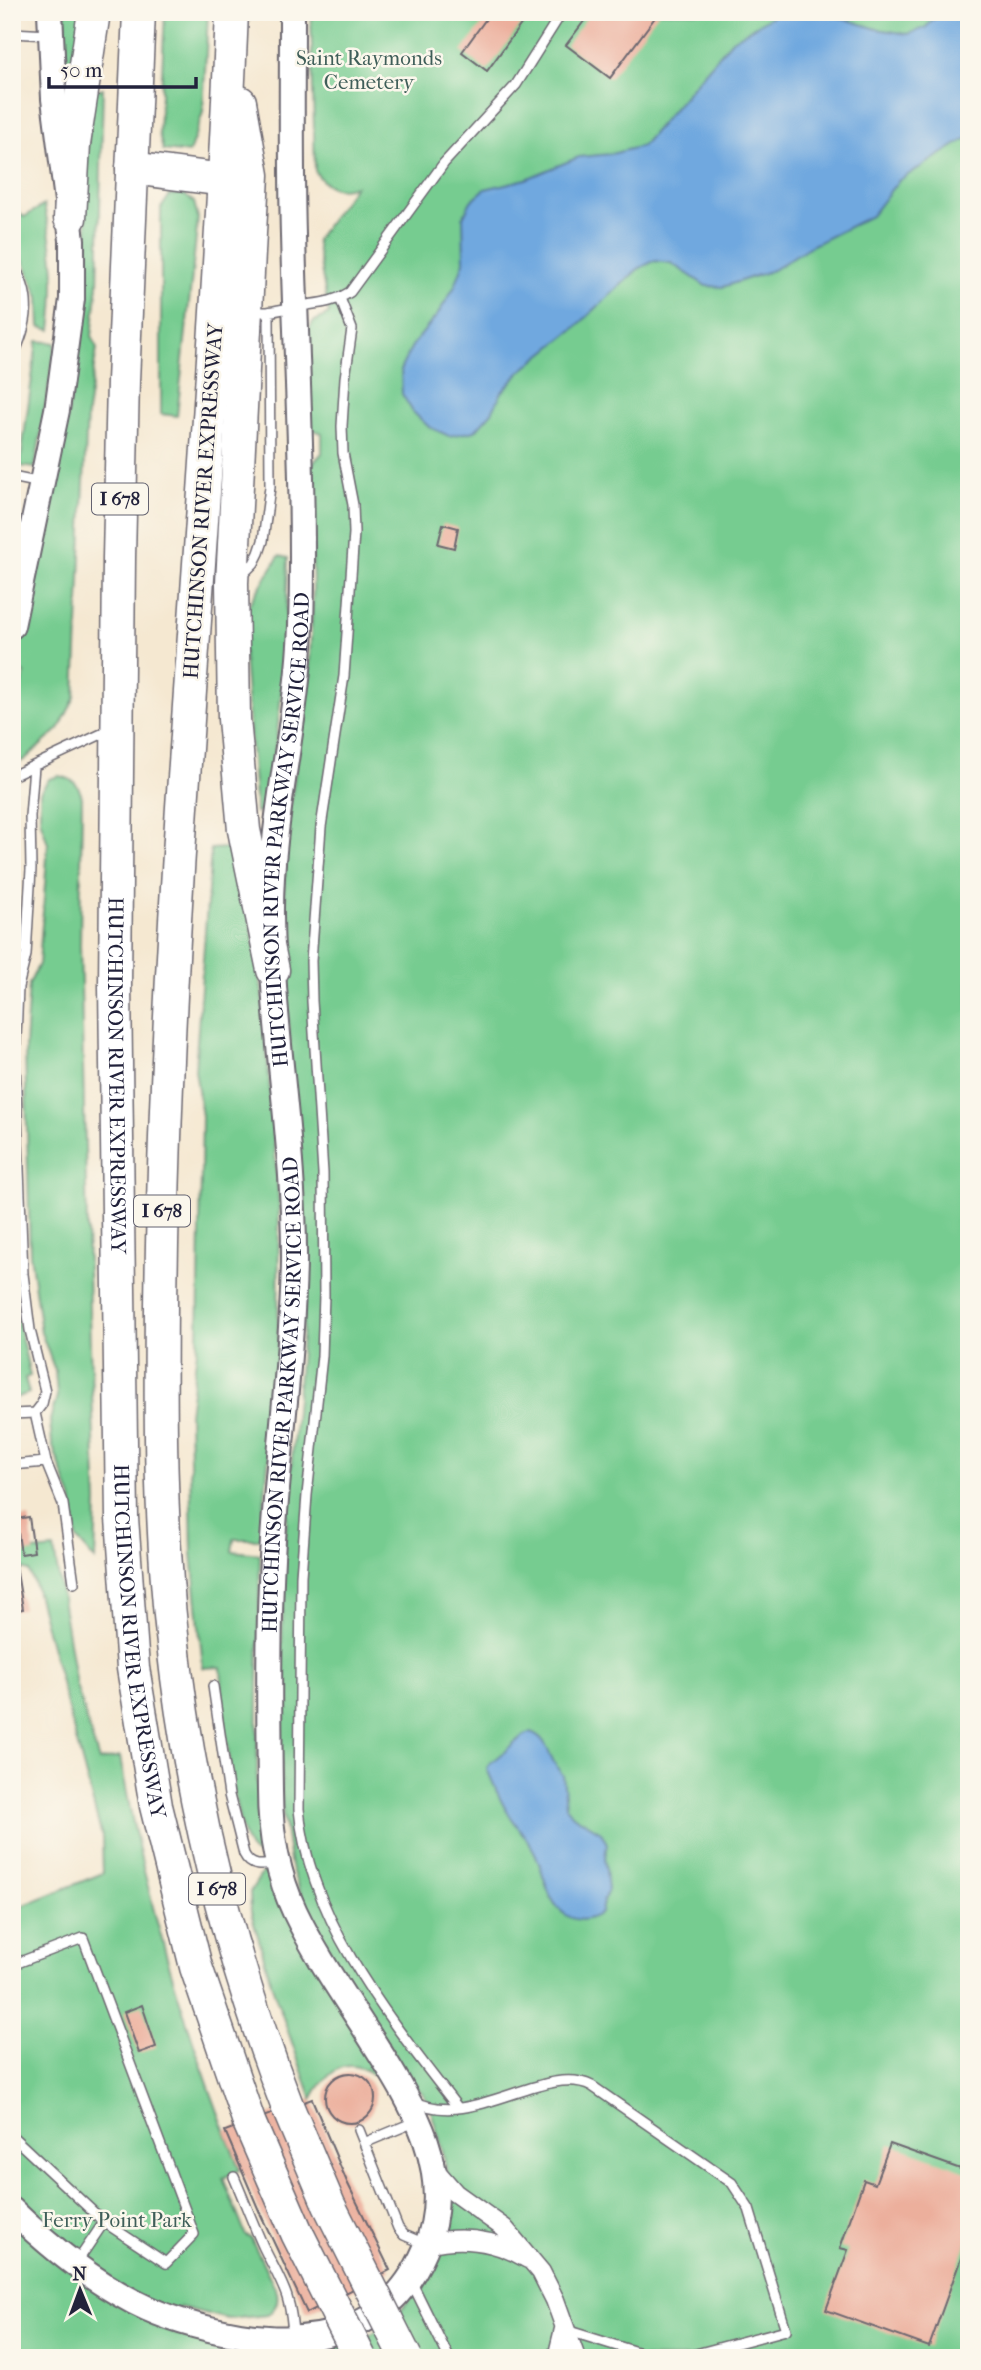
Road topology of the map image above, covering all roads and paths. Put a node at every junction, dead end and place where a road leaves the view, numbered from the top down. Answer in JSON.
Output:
{"nodes":[{"id":1,"x":94,"y":12,"type":"edge"},
{"id":2,"x":139,"y":12,"type":"edge"},
{"id":3,"x":232,"y":12,"type":"edge"},
{"id":4,"x":292,"y":12,"type":"edge"},
{"id":5,"x":562,"y":12,"type":"edge"},
{"id":6,"x":50,"y":23,"type":"edge"},
{"id":7,"x":12,"y":33,"type":"edge"},
{"id":8,"x":230,"y":50,"type":"junction"},
{"id":9,"x":132,"y":168,"type":"junction"},
{"id":10,"x":224,"y":180,"type":"junction"},
{"id":11,"x":70,"y":218,"type":"junction"},
{"id":12,"x":12,"y":264,"type":"edge"},
{"id":13,"x":340,"y":298,"type":"junction"},
{"id":14,"x":295,"y":306,"type":"junction"},
{"id":15,"x":239,"y":312,"type":"junction"},
{"id":16,"x":12,"y":358,"type":"edge"},
{"id":17,"x":12,"y":477,"type":"edge"},
{"id":18,"x":43,"y":483,"type":"junction"},
{"id":19,"x":216,"y":588,"type":"junction"},
{"id":20,"x":12,"y":626,"type":"edge"},
{"id":21,"x":117,"y":726,"type":"junction"},
{"id":22,"x":34,"y":766,"type":"junction"},
{"id":23,"x":12,"y":776,"type":"edge"},
{"id":24,"x":273,"y":970,"type":"junction"},
{"id":25,"x":12,"y":1413,"type":"edge"},
{"id":26,"x":35,"y":1413,"type":"junction"},
{"id":27,"x":46,"y":1462,"type":"junction"},
{"id":28,"x":12,"y":1465,"type":"edge"},
{"id":29,"x":74,"y":1583,"type":"dead end"},
{"id":30,"x":213,"y":1686,"type":"dead end"},
{"id":31,"x":278,"y":1863,"type":"junction"},
{"id":32,"x":12,"y":1965,"type":"edge"},
{"id":33,"x":407,"y":2097,"type":"junction"},
{"id":34,"x":458,"y":2108,"type":"junction"},
{"id":35,"x":419,"y":2121,"type":"junction"},
{"id":36,"x":359,"y":2130,"type":"dead end"},
{"id":37,"x":12,"y":2136,"type":"edge"},
{"id":38,"x":364,"y":2143,"type":"junction"},
{"id":39,"x":434,"y":2169,"type":"junction"},
{"id":40,"x":234,"y":2177,"type":"dead end"},
{"id":41,"x":12,"y":2210,"type":"edge"},
{"id":42,"x":104,"y":2222,"type":"junction"},
{"id":43,"x":427,"y":2245,"type":"junction"},
{"id":44,"x":534,"y":2263,"type":"junction"},
{"id":45,"x":75,"y":2265,"type":"junction"},
{"id":46,"x":409,"y":2278,"type":"junction"},
{"id":47,"x":564,"y":2329,"type":"junction"},
{"id":48,"x":293,"y":2339,"type":"junction"},
{"id":49,"x":360,"y":2358,"type":"edge"},
{"id":50,"x":406,"y":2358,"type":"edge"},
{"id":51,"x":449,"y":2358,"type":"edge"},
{"id":52,"x":557,"y":2358,"type":"edge"},
{"id":53,"x":576,"y":2358,"type":"edge"},
{"id":54,"x":661,"y":2358,"type":"edge"},
{"id":55,"x":681,"y":2358,"type":"edge"}],
"edges":[{"from":1,"to":11,"type":"highway"},
{"from":2,"to":9,"type":"highway","name":"HUTCHINSON RIVER EXPRESSWAY","number":"I 678"},
{"from":3,"to":8,"type":"highway","name":"HUTCHINSON RIVER EXPRESSWAY"},
{"from":4,"to":14,"type":"street","name":"HUTCHINSON RIVER PARKWAY SERVICE ROAD"},
{"from":5,"to":13,"type":"lane"},
{"from":6,"to":7,"type":"lane"},
{"from":6,"to":11,"type":"street"},
{"from":8,"to":10,"type":"highway","name":"HUTCHINSON RIVER EXPRESSWAY"},
{"from":8,"to":15,"type":"highway"},
{"from":9,"to":10,"type":"highway"},
{"from":9,"to":21,"type":"highway","name":"HUTCHINSON RIVER EXPRESSWAY","number":"I 678"},
{"from":10,"to":15,"type":"highway","name":"HUTCHINSON RIVER EXPRESSWAY"},
{"from":11,"to":18,"type":"street"},
{"from":12,"to":16,"type":"lane"},
{"from":13,"to":14,"type":"lane"},
{"from":13,"to":34,"type":"lane"},
{"from":14,"to":15,"type":"lane"},
{"from":14,"to":24,"type":"street","name":"HUTCHINSON RIVER PARKWAY SERVICE ROAD"},
{"from":15,"to":19,"type":"highway"},
{"from":17,"to":18,"type":"lane"},
{"from":18,"to":20,"type":"street"},
{"from":19,"to":24,"type":"highway"},
{"from":19,"to":50,"type":"highway","name":"HUTCHINSON RIVER EXPRESSWAY","number":"I 678","bridge":true},
{"from":21,"to":22,"type":"lane"},
{"from":21,"to":49,"type":"highway","name":"HUTCHINSON RIVER EXPRESSWAY","number":"I 678","bridge":true},
{"from":22,"to":23,"type":"lane"},
{"from":22,"to":26,"type":"lane"},
{"from":24,"to":31,"type":"street","name":"HUTCHINSON RIVER PARKWAY SERVICE ROAD"},
{"from":25,"to":26,"type":"lane"},
{"from":26,"to":27,"type":"lane"},
{"from":27,"to":28,"type":"lane"},
{"from":27,"to":29,"type":"lane"},
{"from":30,"to":31,"type":"lane"},
{"from":31,"to":33,"type":"street","name":"HUTCHINSON RIVER PARKWAY SERVICE ROAD"},
{"from":32,"to":42,"type":"lane"},
{"from":33,"to":34,"type":"lane"},
{"from":33,"to":35,"type":"street","name":"HUTCHINSON RIVER PARKWAY SERVICE ROAD"},
{"from":34,"to":55,"type":"lane"},
{"from":35,"to":38,"type":"lane"},
{"from":35,"to":39,"type":"street","name":"HUTCHINSON RIVER PARKWAY SERVICE ROAD"},
{"from":36,"to":38,"type":"lane"},
{"from":37,"to":42,"type":"lane"},
{"from":38,"to":43,"type":"lane"},
{"from":39,"to":43,"type":"street","name":"HUTCHINSON RIVER PARKWAY SERVICE ROAD"},
{"from":39,"to":44,"type":"street"},
{"from":40,"to":48,"type":"lane"},
{"from":41,"to":45,"type":"street","name":"HUTCHINSON RIVER PARKWAY SERVICE ROAD"},
{"from":42,"to":45,"type":"lane"},
{"from":43,"to":44,"type":"street"},
{"from":43,"to":46,"type":"street","name":"HUTCHINSON RIVER PARKWAY SERVICE ROAD"},
{"from":44,"to":47,"type":"street"},
{"from":45,"to":48,"type":"street","name":"HUTCHINSON RIVER PARKWAY SERVICE ROAD"},
{"from":46,"to":48,"type":"street","name":"HUTCHINSON RIVER PARKWAY SERVICE ROAD"},
{"from":46,"to":51,"type":"lane"},
{"from":47,"to":52,"type":"street"},
{"from":47,"to":53,"type":"street"},
{"from":47,"to":54,"type":"lane"}]}
